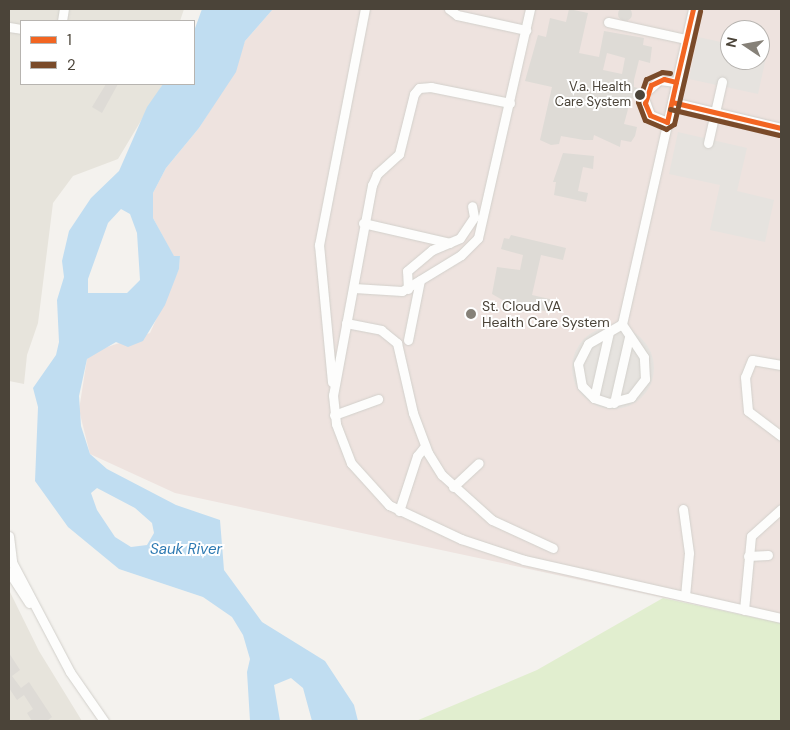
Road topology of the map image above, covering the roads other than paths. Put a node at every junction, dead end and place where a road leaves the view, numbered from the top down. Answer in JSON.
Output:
{"nodes":[{"id":1,"x":365,"y":9,"type":"edge"},
{"id":2,"x":449,"y":9,"type":"edge"},
{"id":3,"x":530,"y":9,"type":"edge"},
{"id":4,"x":693,"y":9,"type":"edge"},
{"id":5,"x":608,"y":22,"type":"dead end"},
{"id":6,"x":526,"y":30,"type":"junction"},
{"id":7,"x":686,"y":39,"type":"junction"},
{"id":8,"x":676,"y":82,"type":"junction"},
{"id":9,"x":722,"y":82,"type":"dead end"},
{"id":10,"x":648,"y":90,"type":"dead end"},
{"id":11,"x":645,"y":101,"type":"dead end"},
{"id":12,"x":672,"y":102,"type":"junction"},
{"id":13,"x":510,"y":103,"type":"junction"},
{"id":14,"x":715,"y":112,"type":"junction"},
{"id":15,"x":667,"y":122,"type":"junction"},
{"id":16,"x":781,"y":128,"type":"edge"},
{"id":17,"x":708,"y":143,"type":"dead end"},
{"id":18,"x":472,"y":206,"type":"dead end"},
{"id":19,"x":363,"y":223,"type":"junction"},
{"id":20,"x":451,"y":243,"type":"junction"},
{"id":21,"x":420,"y":280,"type":"junction"},
{"id":22,"x":354,"y":288,"type":"junction"},
{"id":23,"x":408,"y":289,"type":"junction"},
{"id":24,"x":346,"y":323,"type":"junction"},
{"id":25,"x":622,"y":324,"type":"junction"},
{"id":26,"x":609,"y":332,"type":"junction"},
{"id":27,"x":629,"y":337,"type":"junction"},
{"id":28,"x":408,"y":340,"type":"dead end"},
{"id":29,"x":781,"y":364,"type":"edge"},
{"id":30,"x":333,"y":395,"type":"junction"},
{"id":31,"x":594,"y":398,"type":"junction"},
{"id":32,"x":378,"y":399,"type":"dead end"},
{"id":33,"x":614,"y":403,"type":"junction"},
{"id":34,"x":334,"y":415,"type":"junction"},
{"id":35,"x":781,"y":436,"type":"edge"},
{"id":36,"x":425,"y":446,"type":"junction"},
{"id":37,"x":479,"y":463,"type":"dead end"},
{"id":38,"x":453,"y":487,"type":"junction"},
{"id":39,"x":683,"y":509,"type":"dead end"},
{"id":40,"x":781,"y":509,"type":"edge"},
{"id":41,"x":399,"y":511,"type":"junction"},
{"id":42,"x":9,"y":526,"type":"edge"},
{"id":43,"x":9,"y":537,"type":"edge"},
{"id":44,"x":553,"y":548,"type":"dead end"},
{"id":45,"x":768,"y":555,"type":"dead end"},
{"id":46,"x":748,"y":556,"type":"junction"},
{"id":47,"x":9,"y":572,"type":"edge"},
{"id":48,"x":684,"y":596,"type":"junction"},
{"id":49,"x":744,"y":610,"type":"junction"},
{"id":50,"x":781,"y":618,"type":"edge"},
{"id":51,"x":46,"y":628,"type":"junction"},
{"id":52,"x":104,"y":721,"type":"edge"}],
"edges":[{"from":1,"to":30,"type":"street"},
{"from":2,"to":6,"type":"street"},
{"from":3,"to":6,"type":"street"},
{"from":4,"to":7,"type":"street"},
{"from":5,"to":7,"type":"street"},
{"from":6,"to":13,"type":"street"},
{"from":7,"to":8,"type":"street"},
{"from":8,"to":10,"type":"street"},
{"from":8,"to":12,"type":"street"},
{"from":9,"to":14,"type":"street"},
{"from":11,"to":15,"type":"street"},
{"from":12,"to":14,"type":"street"},
{"from":12,"to":15,"type":"street"},
{"from":13,"to":19,"type":"street"},
{"from":13,"to":21,"type":"street"},
{"from":14,"to":16,"type":"street"},
{"from":14,"to":17,"type":"street"},
{"from":15,"to":25,"type":"street"},
{"from":18,"to":20,"type":"street"},
{"from":19,"to":20,"type":"street"},
{"from":19,"to":22,"type":"street"},
{"from":20,"to":23,"type":"street"},
{"from":21,"to":23,"type":"street"},
{"from":21,"to":28,"type":"street"},
{"from":22,"to":23,"type":"street"},
{"from":22,"to":24,"type":"street"},
{"from":24,"to":30,"type":"street"},
{"from":24,"to":36,"type":"street"},
{"from":25,"to":26,"type":"street"},
{"from":25,"to":27,"type":"street"},
{"from":26,"to":31,"type":"street"},
{"from":26,"to":31,"type":"street"},
{"from":27,"to":33,"type":"street"},
{"from":27,"to":33,"type":"street"},
{"from":29,"to":35,"type":"street"},
{"from":30,"to":34,"type":"street"},
{"from":31,"to":33,"type":"street"},
{"from":32,"to":34,"type":"street"},
{"from":34,"to":41,"type":"street"},
{"from":36,"to":38,"type":"street"},
{"from":36,"to":41,"type":"street"},
{"from":37,"to":38,"type":"street"},
{"from":38,"to":44,"type":"street"},
{"from":39,"to":48,"type":"street"},
{"from":40,"to":46,"type":"street"},
{"from":41,"to":48,"type":"street"},
{"from":42,"to":43,"type":"street"},
{"from":43,"to":51,"type":"street"},
{"from":45,"to":46,"type":"street"},
{"from":46,"to":49,"type":"street"},
{"from":47,"to":51,"type":"street"},
{"from":48,"to":49,"type":"street"},
{"from":49,"to":50,"type":"street"},
{"from":51,"to":52,"type":"street"}]}
